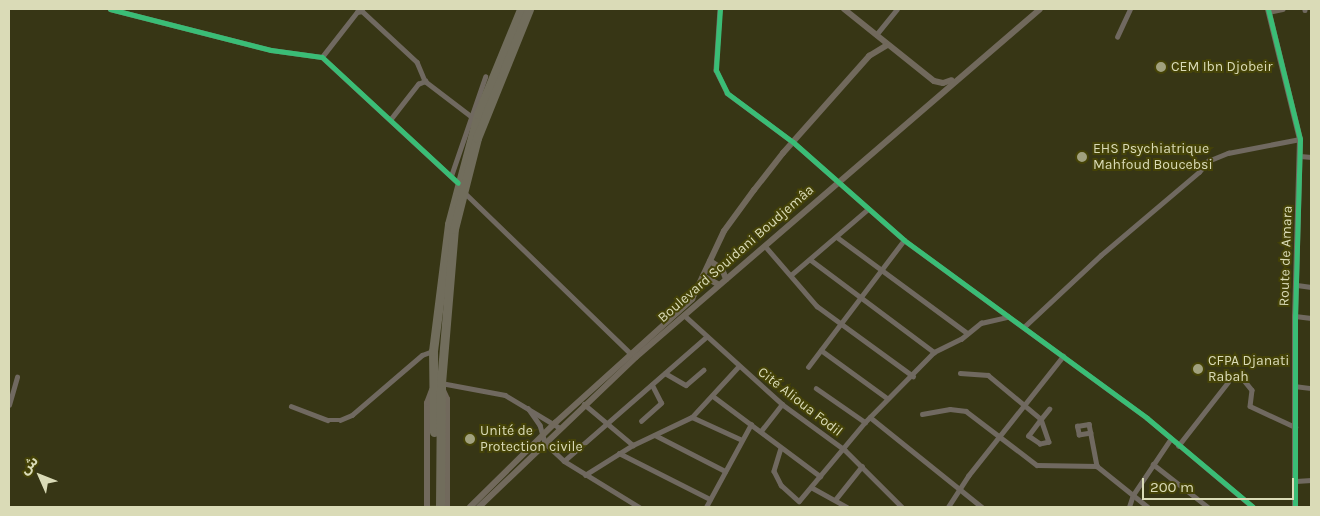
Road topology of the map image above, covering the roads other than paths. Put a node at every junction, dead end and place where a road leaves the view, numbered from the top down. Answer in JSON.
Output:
{"nodes":[{"id":1,"x":110,"y":9,"type":"edge"},
{"id":2,"x":521,"y":9,"type":"edge"},
{"id":3,"x":529,"y":9,"type":"edge"},
{"id":4,"x":720,"y":9,"type":"edge"},
{"id":5,"x":844,"y":9,"type":"edge"},
{"id":6,"x":897,"y":9,"type":"edge"},
{"id":7,"x":1040,"y":9,"type":"edge"},
{"id":8,"x":1130,"y":9,"type":"edge"},
{"id":9,"x":1283,"y":9,"type":"edge"},
{"id":10,"x":1268,"y":10,"type":"edge"},
{"id":11,"x":876,"y":35,"type":"junction"},
{"id":12,"x":1117,"y":37,"type":"dead end"},
{"id":13,"x":887,"y":45,"type":"junction"},
{"id":14,"x":322,"y":57,"type":"junction"},
{"id":15,"x":960,"y":76,"type":"junction"},
{"id":16,"x":485,"y":77,"type":"dead end"},
{"id":17,"x":425,"y":81,"type":"junction"},
{"id":18,"x":934,"y":81,"type":"junction"},
{"id":19,"x":934,"y":99,"type":"junction"},
{"id":20,"x":471,"y":116,"type":"junction"},
{"id":21,"x":390,"y":120,"type":"junction"},
{"id":22,"x":1300,"y":139,"type":"junction"},
{"id":23,"x":793,"y":142,"type":"junction"},
{"id":24,"x":1300,"y":156,"type":"junction"},
{"id":25,"x":1311,"y":157,"type":"edge"},
{"id":26,"x":451,"y":176,"type":"junction"},
{"id":27,"x":839,"y":183,"type":"junction"},
{"id":28,"x":460,"y":187,"type":"junction"},
{"id":29,"x":868,"y":209,"type":"junction"},
{"id":30,"x":837,"y":237,"type":"junction"},
{"id":31,"x":904,"y":240,"type":"junction"},
{"id":32,"x":766,"y":247,"type":"junction"},
{"id":33,"x":810,"y":260,"type":"junction"},
{"id":34,"x":710,"y":261,"type":"junction"},
{"id":35,"x":880,"y":269,"type":"junction"},
{"id":36,"x":791,"y":275,"type":"junction"},
{"id":37,"x":703,"y":276,"type":"junction"},
{"id":38,"x":726,"y":279,"type":"junction"},
{"id":39,"x":719,"y":285,"type":"junction"},
{"id":40,"x":1297,"y":285,"type":"junction"},
{"id":41,"x":1311,"y":287,"type":"edge"},
{"id":42,"x":859,"y":297,"type":"junction"},
{"id":43,"x":684,"y":316,"type":"junction"},
{"id":44,"x":1295,"y":316,"type":"junction"},
{"id":45,"x":1008,"y":317,"type":"junction"},
{"id":46,"x":1311,"y":318,"type":"edge"},
{"id":47,"x":840,"y":323,"type":"junction"},
{"id":48,"x":1024,"y":326,"type":"junction"},
{"id":49,"x":967,"y":333,"type":"junction"},
{"id":50,"x":706,"y":337,"type":"junction"},
{"id":51,"x":821,"y":350,"type":"junction"},
{"id":52,"x":433,"y":351,"type":"junction"},
{"id":53,"x":934,"y":352,"type":"junction"},
{"id":54,"x":631,"y":354,"type":"junction"},
{"id":55,"x":1063,"y":356,"type":"junction"},
{"id":56,"x":738,"y":367,"type":"junction"},
{"id":57,"x":808,"y":367,"type":"dead end"},
{"id":58,"x":703,"y":370,"type":"dead end"},
{"id":59,"x":666,"y":373,"type":"junction"},
{"id":60,"x":960,"y":373,"type":"dead end"},
{"id":61,"x":913,"y":376,"type":"junction"},
{"id":62,"x":17,"y":377,"type":"dead end"},
{"id":63,"x":1243,"y":379,"type":"dead end"},
{"id":64,"x":1228,"y":382,"type":"dead end"},
{"id":65,"x":439,"y":385,"type":"junction"},
{"id":66,"x":652,"y":385,"type":"junction"},
{"id":67,"x":1294,"y":386,"type":"junction"},
{"id":68,"x":816,"y":388,"type":"dead end"},
{"id":69,"x":1311,"y":388,"type":"edge"},
{"id":70,"x":713,"y":396,"type":"junction"},
{"id":71,"x":887,"y":398,"type":"junction"},
{"id":72,"x":584,"y":404,"type":"junction"},
{"id":73,"x":782,"y":404,"type":"junction"},
{"id":74,"x":9,"y":405,"type":"edge"},
{"id":75,"x":1024,"y":405,"type":"junction"},
{"id":76,"x":291,"y":406,"type":"dead end"},
{"id":77,"x":528,"y":408,"type":"junction"},
{"id":78,"x":1049,"y":409,"type":"dead end"},
{"id":79,"x":922,"y":414,"type":"dead end"},
{"id":80,"x":692,"y":416,"type":"junction"},
{"id":81,"x":870,"y":416,"type":"junction"},
{"id":82,"x":1041,"y":419,"type":"junction"},
{"id":83,"x":641,"y":421,"type":"dead end"},
{"id":84,"x":865,"y":422,"type":"junction"},
{"id":85,"x":554,"y":423,"type":"junction"},
{"id":86,"x":607,"y":424,"type":"junction"},
{"id":87,"x":750,"y":424,"type":"junction"},
{"id":88,"x":1295,"y":427,"type":"junction"},
{"id":89,"x":560,"y":428,"type":"junction"},
{"id":90,"x":761,"y":431,"type":"junction"},
{"id":91,"x":1091,"y":433,"type":"dead end"},
{"id":92,"x":543,"y":435,"type":"junction"},
{"id":93,"x":655,"y":435,"type":"junction"},
{"id":94,"x":1000,"y":438,"type":"junction"},
{"id":95,"x":740,"y":439,"type":"junction"},
{"id":96,"x":1170,"y":440,"type":"junction"},
{"id":97,"x":544,"y":443,"type":"junction"},
{"id":98,"x":633,"y":445,"type":"junction"},
{"id":99,"x":1178,"y":446,"type":"junction"},
{"id":100,"x":782,"y":448,"type":"junction"},
{"id":101,"x":845,"y":450,"type":"junction"},
{"id":102,"x":620,"y":453,"type":"junction"},
{"id":103,"x":564,"y":461,"type":"junction"},
{"id":104,"x":1153,"y":464,"type":"junction"},
{"id":105,"x":862,"y":466,"type":"junction"},
{"id":106,"x":1097,"y":466,"type":"junction"},
{"id":107,"x":725,"y":471,"type":"junction"},
{"id":108,"x":585,"y":475,"type":"junction"},
{"id":109,"x":820,"y":476,"type":"junction"},
{"id":110,"x":1311,"y":480,"type":"edge"},
{"id":111,"x":1296,"y":481,"type":"junction"},
{"id":112,"x":811,"y":487,"type":"junction"},
{"id":113,"x":959,"y":490,"type":"junction"},
{"id":114,"x":1133,"y":495,"type":"junction"},
{"id":115,"x":710,"y":500,"type":"junction"},
{"id":116,"x":835,"y":500,"type":"junction"},
{"id":117,"x":973,"y":501,"type":"junction"},
{"id":118,"x":630,"y":502,"type":"junction"},
{"id":119,"x":441,"y":506,"type":"edge"},
{"id":120,"x":470,"y":507,"type":"edge"},
{"id":121,"x":479,"y":507,"type":"edge"},
{"id":122,"x":627,"y":507,"type":"edge"},
{"id":123,"x":639,"y":507,"type":"edge"},
{"id":124,"x":706,"y":507,"type":"edge"},
{"id":125,"x":847,"y":507,"type":"edge"},
{"id":126,"x":902,"y":507,"type":"edge"},
{"id":127,"x":948,"y":507,"type":"edge"},
{"id":128,"x":971,"y":507,"type":"edge"},
{"id":129,"x":982,"y":507,"type":"edge"},
{"id":130,"x":1129,"y":507,"type":"edge"},
{"id":131,"x":1148,"y":507,"type":"edge"},
{"id":132,"x":1208,"y":507,"type":"edge"},
{"id":133,"x":1253,"y":507,"type":"edge"},
{"id":134,"x":1295,"y":507,"type":"edge"}],
"edges":[{"from":1,"to":14,"type":"street"},
{"from":2,"to":28,"type":"highway"},
{"from":3,"to":28,"type":"highway"},
{"from":4,"to":23,"type":"street"},
{"from":5,"to":11,"type":"main road"},
{"from":6,"to":11,"type":"street"},
{"from":7,"to":15,"type":"main road","name":"Boulevard Souidani Boudjemâa"},
{"from":8,"to":12,"type":"street"},
{"from":9,"to":10,"type":"main road"},
{"from":10,"to":22,"type":"main road","name":"Route de Amara"},
{"from":11,"to":13,"type":"main road"},
{"from":13,"to":18,"type":"main road"},
{"from":13,"to":23,"type":"main road","name":"Boulevard Souidani Boudjemâa"},
{"from":14,"to":17,"type":"street"},
{"from":14,"to":21,"type":"street"},
{"from":15,"to":18,"type":"main road"},
{"from":15,"to":19,"type":"main road","name":"Boulevard Souidani Boudjemâa"},
{"from":16,"to":20,"type":"street"},
{"from":17,"to":20,"type":"street"},
{"from":17,"to":21,"type":"street"},
{"from":18,"to":19,"type":"main road"},
{"from":19,"to":27,"type":"main road","name":"Boulevard Souidani Boudjemâa"},
{"from":20,"to":26,"type":"street"},
{"from":21,"to":26,"type":"street"},
{"from":22,"to":24,"type":"main road","name":"Route de Amara"},
{"from":22,"to":48,"type":"street"},
{"from":23,"to":27,"type":"street"},
{"from":23,"to":34,"type":"main road","name":"Boulevard Souidani Boudjemâa"},
{"from":24,"to":25,"type":"street"},
{"from":24,"to":40,"type":"main road","name":"Route de Amara"},
{"from":26,"to":28,"type":"street"},
{"from":27,"to":29,"type":"street"},
{"from":27,"to":32,"type":"main road","name":"Boulevard Souidani Boudjemâa"},
{"from":28,"to":52,"type":"highway"},
{"from":28,"to":54,"type":"street"},
{"from":28,"to":65,"type":"highway"},
{"from":29,"to":30,"type":"street"},
{"from":29,"to":31,"type":"street"},
{"from":30,"to":33,"type":"street"},
{"from":30,"to":35,"type":"street"},
{"from":31,"to":35,"type":"street"},
{"from":31,"to":45,"type":"street"},
{"from":32,"to":36,"type":"street"},
{"from":32,"to":38,"type":"main road","name":"Boulevard Souidani Boudjemâa"},
{"from":33,"to":36,"type":"street"},
{"from":33,"to":42,"type":"street"},
{"from":34,"to":37,"type":"main road","name":"Boulevard Souidani Boudjemâa"},
{"from":34,"to":38,"type":"main road"},
{"from":35,"to":42,"type":"street"},
{"from":35,"to":49,"type":"street"},
{"from":36,"to":47,"type":"street"},
{"from":37,"to":39,"type":"main road"},
{"from":37,"to":54,"type":"main road","name":"Boulevard Souidani Boudjemâa"},
{"from":38,"to":39,"type":"main road","name":"Boulevard Souidani Boudjemâa"},
{"from":39,"to":43,"type":"main road","name":"Boulevard Souidani Boudjemâa"},
{"from":40,"to":41,"type":"street"},
{"from":40,"to":44,"type":"main road","name":"Route de Amara"},
{"from":42,"to":47,"type":"street"},
{"from":42,"to":53,"type":"street"},
{"from":43,"to":50,"type":"street","name":"Cité Alioua Fodil"},
{"from":43,"to":72,"type":"main road","name":"Boulevard Souidani Boudjemâa"},
{"from":44,"to":46,"type":"street"},
{"from":44,"to":67,"type":"main road","name":"Route de Amara"},
{"from":45,"to":48,"type":"street"},
{"from":45,"to":49,"type":"street"},
{"from":47,"to":51,"type":"street"},
{"from":47,"to":61,"type":"street"},
{"from":48,"to":55,"type":"street"},
{"from":49,"to":53,"type":"street"},
{"from":50,"to":56,"type":"street","name":"Cité Alioua Fodil"},
{"from":50,"to":59,"type":"street"},
{"from":51,"to":57,"type":"street"},
{"from":51,"to":71,"type":"street"},
{"from":52,"to":65,"type":"highway"},
{"from":52,"to":76,"type":"street"},
{"from":53,"to":61,"type":"street"},
{"from":54,"to":85,"type":"main road","name":"Boulevard Souidani Boudjemâa"},
{"from":55,"to":75,"type":"street"},
{"from":55,"to":96,"type":"street"},
{"from":56,"to":70,"type":"street"},
{"from":56,"to":73,"type":"street","name":"Cité Alioua Fodil"},
{"from":58,"to":59,"type":"street"},
{"from":59,"to":66,"type":"street"},
{"from":60,"to":75,"type":"street"},
{"from":61,"to":71,"type":"street"},
{"from":62,"to":74,"type":"street"},
{"from":63,"to":88,"type":"street"},
{"from":64,"to":99,"type":"street"},
{"from":65,"to":77,"type":"street"},
{"from":65,"to":119,"type":"highway"},
{"from":66,"to":83,"type":"street"},
{"from":66,"to":86,"type":"street"},
{"from":67,"to":69,"type":"street"},
{"from":67,"to":88,"type":"main road","name":"Route de Amara"},
{"from":68,"to":84,"type":"street"},
{"from":70,"to":80,"type":"street"},
{"from":70,"to":87,"type":"street"},
{"from":71,"to":81,"type":"street"},
{"from":72,"to":86,"type":"street"},
{"from":72,"to":89,"type":"main road","name":"Boulevard Souidani Boudjemâa"},
{"from":73,"to":90,"type":"street"},
{"from":73,"to":101,"type":"street","name":"Cité Alioua Fodil"},
{"from":75,"to":82,"type":"street"},
{"from":75,"to":94,"type":"street"},
{"from":77,"to":85,"type":"street"},
{"from":77,"to":92,"type":"street"},
{"from":78,"to":82,"type":"street"},
{"from":79,"to":94,"type":"street"},
{"from":80,"to":93,"type":"street"},
{"from":80,"to":95,"type":"street"},
{"from":81,"to":84,"type":"street"},
{"from":81,"to":113,"type":"street"},
{"from":82,"to":82,"type":"street"},
{"from":84,"to":101,"type":"street"},
{"from":85,"to":89,"type":"street"},
{"from":85,"to":92,"type":"main road","name":"Boulevard Souidani Boudjemâa"},
{"from":86,"to":98,"type":"street"},
{"from":86,"to":103,"type":"street"},
{"from":87,"to":90,"type":"street"},
{"from":87,"to":95,"type":"street"},
{"from":88,"to":111,"type":"main road","name":"Route de Amara"},
{"from":89,"to":97,"type":"main road","name":"Boulevard Souidani Boudjemâa"},
{"from":90,"to":100,"type":"street"},
{"from":91,"to":106,"type":"street"},
{"from":92,"to":97,"type":"street"},
{"from":92,"to":120,"type":"main road","name":"Boulevard Souidani Boudjemâa"},
{"from":93,"to":98,"type":"street"},
{"from":93,"to":107,"type":"street"},
{"from":94,"to":106,"type":"street"},
{"from":94,"to":113,"type":"street"},
{"from":95,"to":107,"type":"street"},
{"from":96,"to":99,"type":"street"},
{"from":96,"to":104,"type":"street"},
{"from":97,"to":103,"type":"street"},
{"from":97,"to":121,"type":"main road","name":"Boulevard Souidani Boudjemâa"},
{"from":98,"to":102,"type":"street"},
{"from":99,"to":133,"type":"street"},
{"from":100,"to":109,"type":"street"},
{"from":100,"to":112,"type":"street"},
{"from":101,"to":105,"type":"street","name":"Cité Alioua Fodil"},
{"from":101,"to":109,"type":"street"},
{"from":102,"to":108,"type":"street"},
{"from":102,"to":115,"type":"street"},
{"from":103,"to":108,"type":"street"},
{"from":104,"to":114,"type":"street"},
{"from":104,"to":132,"type":"street"},
{"from":105,"to":116,"type":"street"},
{"from":105,"to":126,"type":"street","name":"Cité Alioua Fodil"},
{"from":106,"to":114,"type":"street"},
{"from":107,"to":115,"type":"street"},
{"from":108,"to":118,"type":"street"},
{"from":109,"to":112,"type":"street"},
{"from":110,"to":111,"type":"street"},
{"from":111,"to":134,"type":"main road","name":"Route de Amara"},
{"from":112,"to":116,"type":"street"},
{"from":113,"to":117,"type":"street"},
{"from":113,"to":127,"type":"street"},
{"from":114,"to":130,"type":"street"},
{"from":114,"to":131,"type":"street"},
{"from":115,"to":124,"type":"street"},
{"from":116,"to":125,"type":"street"},
{"from":117,"to":128,"type":"street"},
{"from":117,"to":129,"type":"street"},
{"from":118,"to":122,"type":"street"},
{"from":118,"to":123,"type":"street"}]}
